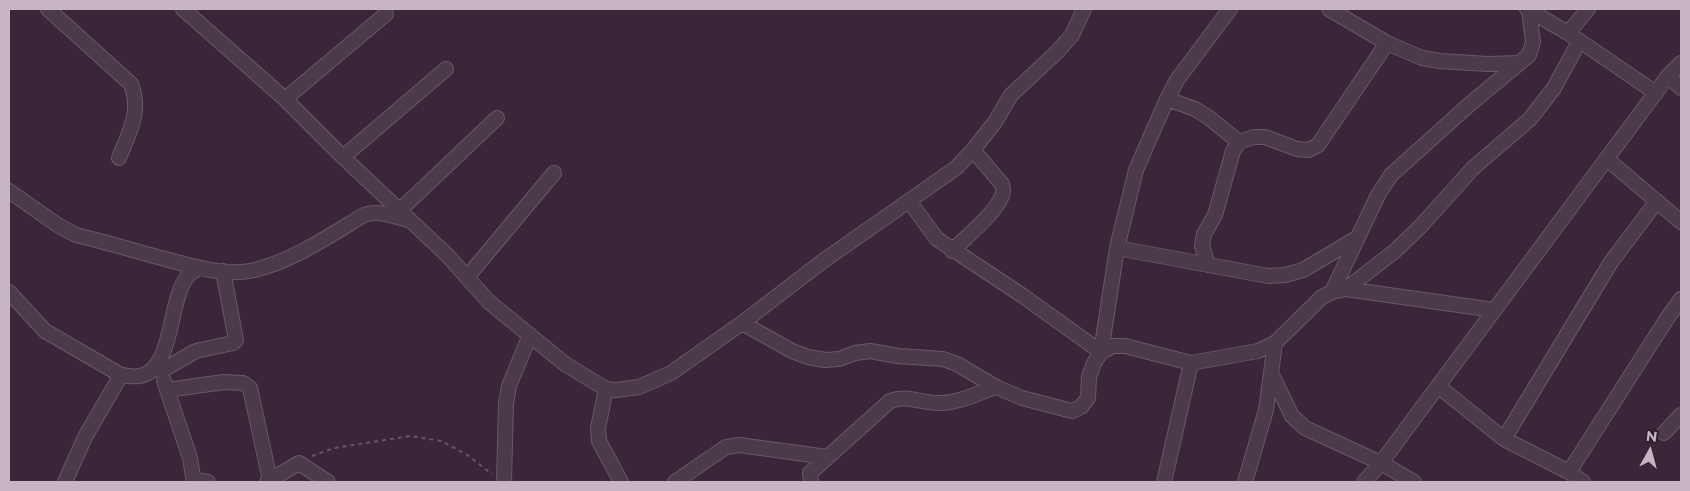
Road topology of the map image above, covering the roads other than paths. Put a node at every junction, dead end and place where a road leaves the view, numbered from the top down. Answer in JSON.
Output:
{"nodes":[{"id":1,"x":48,"y":9,"type":"edge"},
{"id":2,"x":183,"y":9,"type":"edge"},
{"id":3,"x":1084,"y":9,"type":"edge"},
{"id":4,"x":1230,"y":9,"type":"edge"},
{"id":5,"x":1329,"y":9,"type":"edge"},
{"id":6,"x":1528,"y":9,"type":"edge"},
{"id":7,"x":1588,"y":9,"type":"edge"},
{"id":8,"x":386,"y":14,"type":"dead end"},
{"id":9,"x":1568,"y":33,"type":"junction"},
{"id":10,"x":1579,"y":42,"type":"junction"},
{"id":11,"x":1387,"y":43,"type":"junction"},
{"id":12,"x":1681,"y":63,"type":"edge"},
{"id":13,"x":1520,"y":64,"type":"junction"},
{"id":14,"x":446,"y":69,"type":"dead end"},
{"id":15,"x":1668,"y":76,"type":"junction"},
{"id":16,"x":1681,"y":88,"type":"edge"},
{"id":17,"x":1656,"y":93,"type":"junction"},
{"id":18,"x":285,"y":98,"type":"junction"},
{"id":19,"x":1167,"y":99,"type":"junction"},
{"id":20,"x":497,"y":118,"type":"dead end"},
{"id":21,"x":1239,"y":142,"type":"junction"},
{"id":22,"x":973,"y":150,"type":"junction"},
{"id":23,"x":342,"y":157,"type":"junction"},
{"id":24,"x":119,"y":158,"type":"dead end"},
{"id":25,"x":1607,"y":159,"type":"junction"},
{"id":26,"x":554,"y":173,"type":"dead end"},
{"id":27,"x":9,"y":191,"type":"edge"},
{"id":28,"x":909,"y":201,"type":"junction"},
{"id":29,"x":1658,"y":201,"type":"junction"},
{"id":30,"x":404,"y":215,"type":"junction"},
{"id":31,"x":1681,"y":222,"type":"edge"},
{"id":32,"x":1357,"y":238,"type":"junction"},
{"id":33,"x":1117,"y":248,"type":"junction"},
{"id":34,"x":952,"y":250,"type":"junction"},
{"id":35,"x":1208,"y":265,"type":"junction"},
{"id":36,"x":199,"y":268,"type":"junction"},
{"id":37,"x":223,"y":271,"type":"junction"},
{"id":38,"x":468,"y":276,"type":"junction"},
{"id":39,"x":1339,"y":291,"type":"junction"},
{"id":40,"x":9,"y":292,"type":"edge"},
{"id":41,"x":1681,"y":299,"type":"edge"},
{"id":42,"x":1494,"y":310,"type":"junction"},
{"id":43,"x":742,"y":323,"type":"junction"},
{"id":44,"x":530,"y":334,"type":"junction"},
{"id":45,"x":1275,"y":343,"type":"junction"},
{"id":46,"x":1101,"y":352,"type":"junction"},
{"id":47,"x":1191,"y":363,"type":"junction"},
{"id":48,"x":160,"y":367,"type":"junction"},
{"id":49,"x":121,"y":375,"type":"junction"},
{"id":50,"x":1272,"y":375,"type":"junction"},
{"id":51,"x":1438,"y":386,"type":"junction"},
{"id":52,"x":996,"y":387,"type":"junction"},
{"id":53,"x":606,"y":389,"type":"junction"},
{"id":54,"x":167,"y":390,"type":"junction"},
{"id":55,"x":1681,"y":415,"type":"edge"},
{"id":56,"x":1664,"y":433,"type":"dead end"},
{"id":57,"x":1504,"y":439,"type":"junction"},
{"id":58,"x":827,"y":457,"type":"junction"},
{"id":59,"x":1382,"y":463,"type":"junction"},
{"id":60,"x":1569,"y":472,"type":"junction"},
{"id":61,"x":500,"y":479,"type":"edge"},
{"id":62,"x":198,"y":481,"type":"edge"},
{"id":63,"x":269,"y":481,"type":"edge"},
{"id":64,"x":65,"y":482,"type":"edge"},
{"id":65,"x":328,"y":482,"type":"edge"},
{"id":66,"x":622,"y":482,"type":"edge"},
{"id":67,"x":675,"y":482,"type":"edge"},
{"id":68,"x":811,"y":482,"type":"edge"},
{"id":69,"x":1164,"y":482,"type":"edge"},
{"id":70,"x":1245,"y":482,"type":"edge"},
{"id":71,"x":1364,"y":482,"type":"edge"},
{"id":72,"x":1414,"y":482,"type":"edge"},
{"id":73,"x":1583,"y":482,"type":"edge"}],
"edges":[{"from":1,"to":24,"type":"street"},
{"from":2,"to":18,"type":"street"},
{"from":3,"to":22,"type":"street"},
{"from":4,"to":19,"type":"street"},
{"from":5,"to":11,"type":"street"},
{"from":6,"to":9,"type":"street"},
{"from":6,"to":13,"type":"street"},
{"from":7,"to":9,"type":"street"},
{"from":8,"to":18,"type":"street"},
{"from":9,"to":10,"type":"street"},
{"from":10,"to":17,"type":"street"},
{"from":10,"to":39,"type":"street"},
{"from":11,"to":13,"type":"street"},
{"from":11,"to":21,"type":"street"},
{"from":12,"to":15,"type":"street"},
{"from":13,"to":32,"type":"street"},
{"from":14,"to":23,"type":"street"},
{"from":15,"to":16,"type":"street"},
{"from":15,"to":17,"type":"street"},
{"from":17,"to":25,"type":"street"},
{"from":18,"to":23,"type":"street"},
{"from":19,"to":21,"type":"street"},
{"from":19,"to":33,"type":"street"},
{"from":20,"to":30,"type":"street"},
{"from":21,"to":35,"type":"street"},
{"from":22,"to":28,"type":"street"},
{"from":22,"to":34,"type":"street"},
{"from":23,"to":30,"type":"street"},
{"from":25,"to":29,"type":"street"},
{"from":25,"to":42,"type":"street"},
{"from":26,"to":38,"type":"street"},
{"from":27,"to":36,"type":"street"},
{"from":28,"to":34,"type":"street"},
{"from":28,"to":43,"type":"street"},
{"from":29,"to":31,"type":"street"},
{"from":29,"to":57,"type":"street"},
{"from":30,"to":37,"type":"street"},
{"from":30,"to":38,"type":"street"},
{"from":32,"to":35,"type":"street"},
{"from":32,"to":39,"type":"street"},
{"from":33,"to":35,"type":"street"},
{"from":33,"to":46,"type":"street"},
{"from":34,"to":46,"type":"street"},
{"from":36,"to":37,"type":"street"},
{"from":36,"to":48,"type":"street"},
{"from":37,"to":48,"type":"street"},
{"from":38,"to":44,"type":"street"},
{"from":39,"to":42,"type":"street"},
{"from":39,"to":45,"type":"street"},
{"from":40,"to":49,"type":"street"},
{"from":41,"to":60,"type":"street"},
{"from":42,"to":51,"type":"street"},
{"from":43,"to":52,"type":"street"},
{"from":43,"to":53,"type":"street"},
{"from":44,"to":53,"type":"street"},
{"from":44,"to":61,"type":"street"},
{"from":45,"to":47,"type":"street"},
{"from":45,"to":50,"type":"street"},
{"from":46,"to":47,"type":"street"},
{"from":46,"to":52,"type":"street"},
{"from":47,"to":69,"type":"street"},
{"from":48,"to":49,"type":"street"},
{"from":48,"to":54,"type":"street"},
{"from":49,"to":64,"type":"street"},
{"from":50,"to":59,"type":"street"},
{"from":50,"to":70,"type":"street"},
{"from":51,"to":57,"type":"street"},
{"from":51,"to":59,"type":"street"},
{"from":52,"to":58,"type":"street"},
{"from":53,"to":66,"type":"street"},
{"from":54,"to":62,"type":"street"},
{"from":54,"to":63,"type":"street"},
{"from":55,"to":56,"type":"street"},
{"from":57,"to":60,"type":"street"},
{"from":58,"to":67,"type":"street"},
{"from":58,"to":68,"type":"street"},
{"from":59,"to":71,"type":"street"},
{"from":59,"to":72,"type":"street"},
{"from":60,"to":73,"type":"street"},
{"from":63,"to":65,"type":"street"}]}
